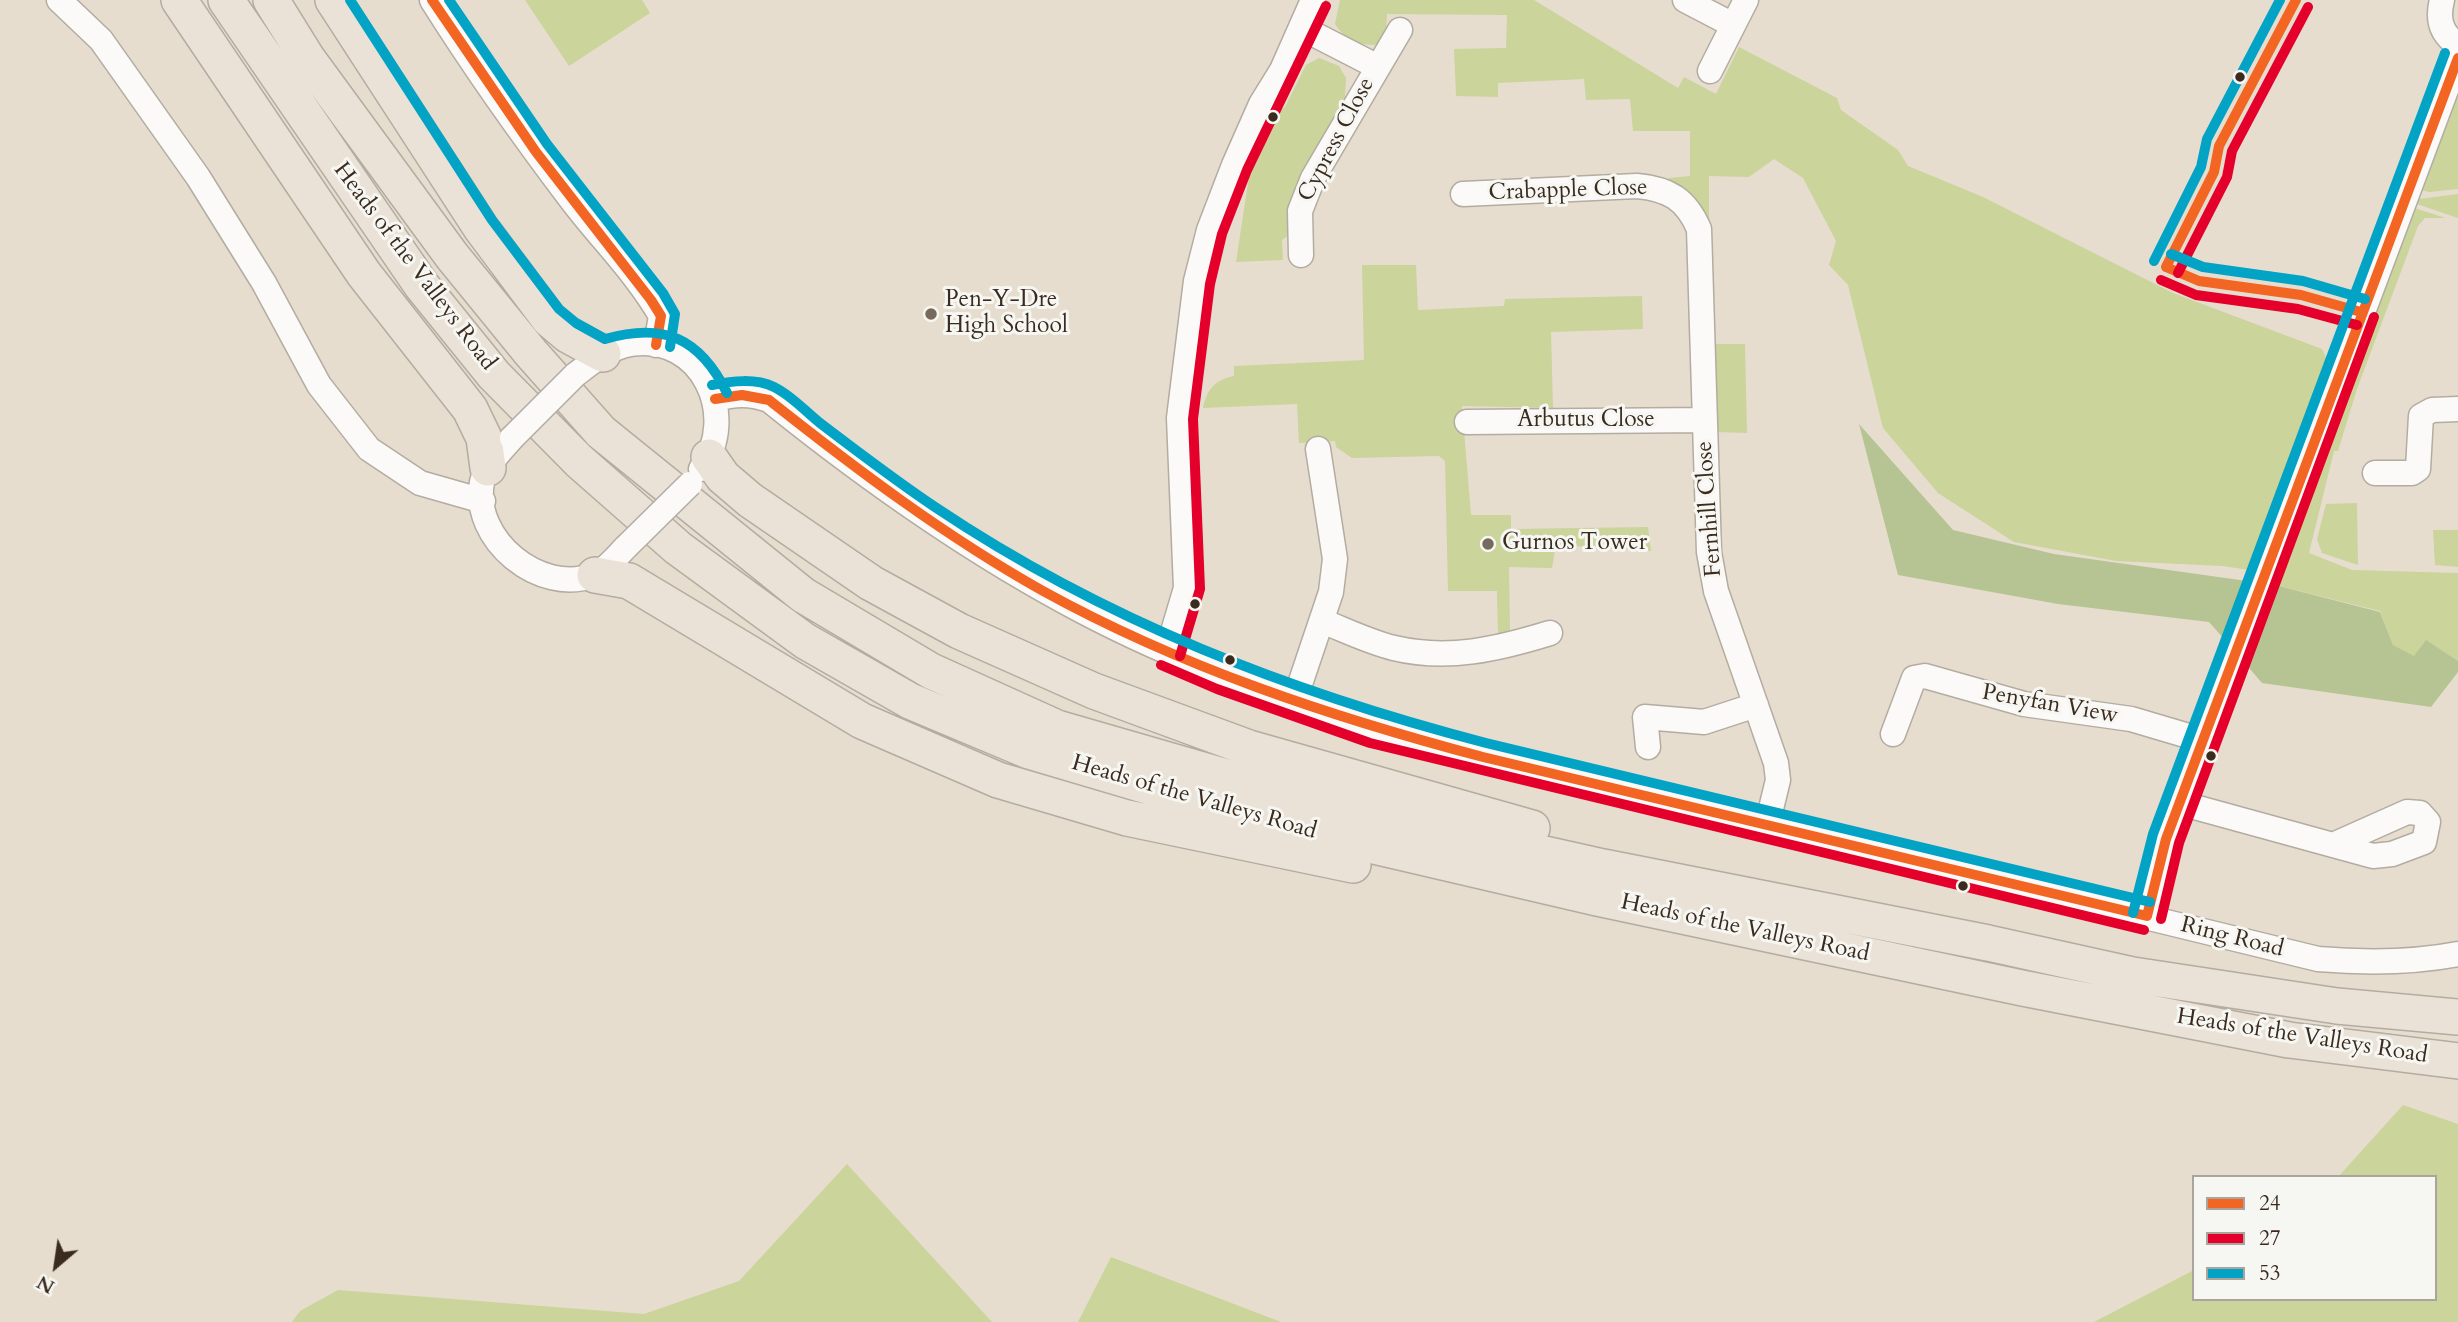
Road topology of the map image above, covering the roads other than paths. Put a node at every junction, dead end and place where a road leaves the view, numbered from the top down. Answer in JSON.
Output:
{"nodes":[{"id":1,"x":59,"y":0,"type":"edge"},
{"id":2,"x":179,"y":0,"type":"edge"},
{"id":3,"x":226,"y":0,"type":"edge"},
{"id":4,"x":271,"y":0,"type":"edge"},
{"id":5,"x":333,"y":0,"type":"edge"},
{"id":6,"x":432,"y":0,"type":"edge"},
{"id":7,"x":1313,"y":0,"type":"edge"},
{"id":8,"x":1685,"y":0,"type":"edge"},
{"id":9,"x":1746,"y":0,"type":"edge"},
{"id":10,"x":2442,"y":0,"type":"edge"},
{"id":11,"x":1733,"y":25,"type":"junction"},
{"id":12,"x":1302,"y":28,"type":"junction"},
{"id":13,"x":1400,"y":30,"type":"dead end"},
{"id":14,"x":2458,"y":45,"type":"edge"},
{"id":15,"x":2458,"y":58,"type":"edge"},
{"id":16,"x":1376,"y":66,"type":"junction"},
{"id":17,"x":1710,"y":71,"type":"dead end"},
{"id":18,"x":1463,"y":194,"type":"dead end"},
{"id":19,"x":1301,"y":255,"type":"dead end"},
{"id":20,"x":1702,"y":308,"type":"joint"},
{"id":21,"x":656,"y":345,"type":"junction"},
{"id":22,"x":603,"y":354,"type":"junction"},
{"id":23,"x":715,"y":399,"type":"junction"},
{"id":24,"x":2458,"y":409,"type":"edge"},
{"id":25,"x":1705,"y":420,"type":"junction"},
{"id":26,"x":1467,"y":422,"type":"dead end"},
{"id":27,"x":1318,"y":449,"type":"dead end"},
{"id":28,"x":699,"y":471,"type":"junction"},
{"id":29,"x":2375,"y":473,"type":"dead end"},
{"id":30,"x":485,"y":484,"type":"junction"},
{"id":31,"x":595,"y":575,"type":"junction"},
{"id":32,"x":1322,"y":621,"type":"junction"},
{"id":33,"x":1550,"y":633,"type":"dead end"},
{"id":34,"x":1167,"y":652,"type":"junction"},
{"id":35,"x":1294,"y":702,"type":"junction"},
{"id":36,"x":1756,"y":705,"type":"junction"},
{"id":37,"x":1893,"y":734,"type":"dead end"},
{"id":38,"x":2203,"y":740,"type":"junction"},
{"id":39,"x":1648,"y":747,"type":"dead end"},
{"id":40,"x":2180,"y":803,"type":"junction"},
{"id":41,"x":1767,"y":825,"type":"junction"},
{"id":42,"x":2333,"y":845,"type":"dead end"},
{"id":43,"x":1600,"y":882,"type":"junction"},
{"id":44,"x":2147,"y":916,"type":"junction"},
{"id":45,"x":2458,"y":954,"type":"edge"},
{"id":46,"x":2458,"y":1017,"type":"edge"},
{"id":47,"x":2458,"y":1061,"type":"edge"}],
"edges":[{"from":1,"to":30,"type":"street"},
{"from":2,"to":30,"type":"highway"},
{"from":3,"to":43,"type":"highway","name":"Heads of the Valleys Road"},
{"from":4,"to":43,"type":"highway","name":"Heads of the Valleys Road"},
{"from":5,"to":22,"type":"highway"},
{"from":6,"to":21,"type":"street"},
{"from":7,"to":12,"type":"street"},
{"from":8,"to":11,"type":"street"},
{"from":9,"to":11,"type":"street"},
{"from":10,"to":14,"type":"street"},
{"from":11,"to":17,"type":"street"},
{"from":12,"to":16,"type":"street","name":"Cypress Close"},
{"from":12,"to":34,"type":"street"},
{"from":13,"to":16,"type":"street","name":"Cypress Close"},
{"from":15,"to":38,"type":"street"},
{"from":16,"to":19,"type":"street","name":"Cypress Close"},
{"from":18,"to":20,"type":"street","name":"Crabapple Close"},
{"from":20,"to":25,"type":"street","name":"Fernhill Close"},
{"from":21,"to":22,"type":"street"},
{"from":21,"to":23,"type":"street"},
{"from":22,"to":30,"type":"street","bridge":true},
{"from":23,"to":28,"type":"street"},
{"from":23,"to":34,"type":"street","name":"Ring Road"},
{"from":24,"to":29,"type":"street"},
{"from":25,"to":26,"type":"street","name":"Arbutus Close"},
{"from":25,"to":36,"type":"street","name":"Fernhill Close"},
{"from":27,"to":32,"type":"street"},
{"from":28,"to":31,"type":"street","bridge":true},
{"from":28,"to":43,"type":"highway"},
{"from":30,"to":31,"type":"street"},
{"from":31,"to":43,"type":"highway"},
{"from":32,"to":33,"type":"street"},
{"from":32,"to":35,"type":"street"},
{"from":34,"to":35,"type":"street","name":"Ring Road"},
{"from":35,"to":41,"type":"street","name":"Ring Road"},
{"from":36,"to":39,"type":"street"},
{"from":36,"to":41,"type":"street","name":"Fernhill Close"},
{"from":37,"to":38,"type":"street","name":"Penyfan View"},
{"from":38,"to":40,"type":"street"},
{"from":40,"to":42,"type":"street"},
{"from":40,"to":44,"type":"street"},
{"from":41,"to":44,"type":"street","name":"Ring Road"},
{"from":43,"to":46,"type":"highway","name":"Heads of the Valleys Road"},
{"from":43,"to":47,"type":"highway","name":"Heads of the Valleys Road"},
{"from":44,"to":45,"type":"street","name":"Ring Road"}]}
